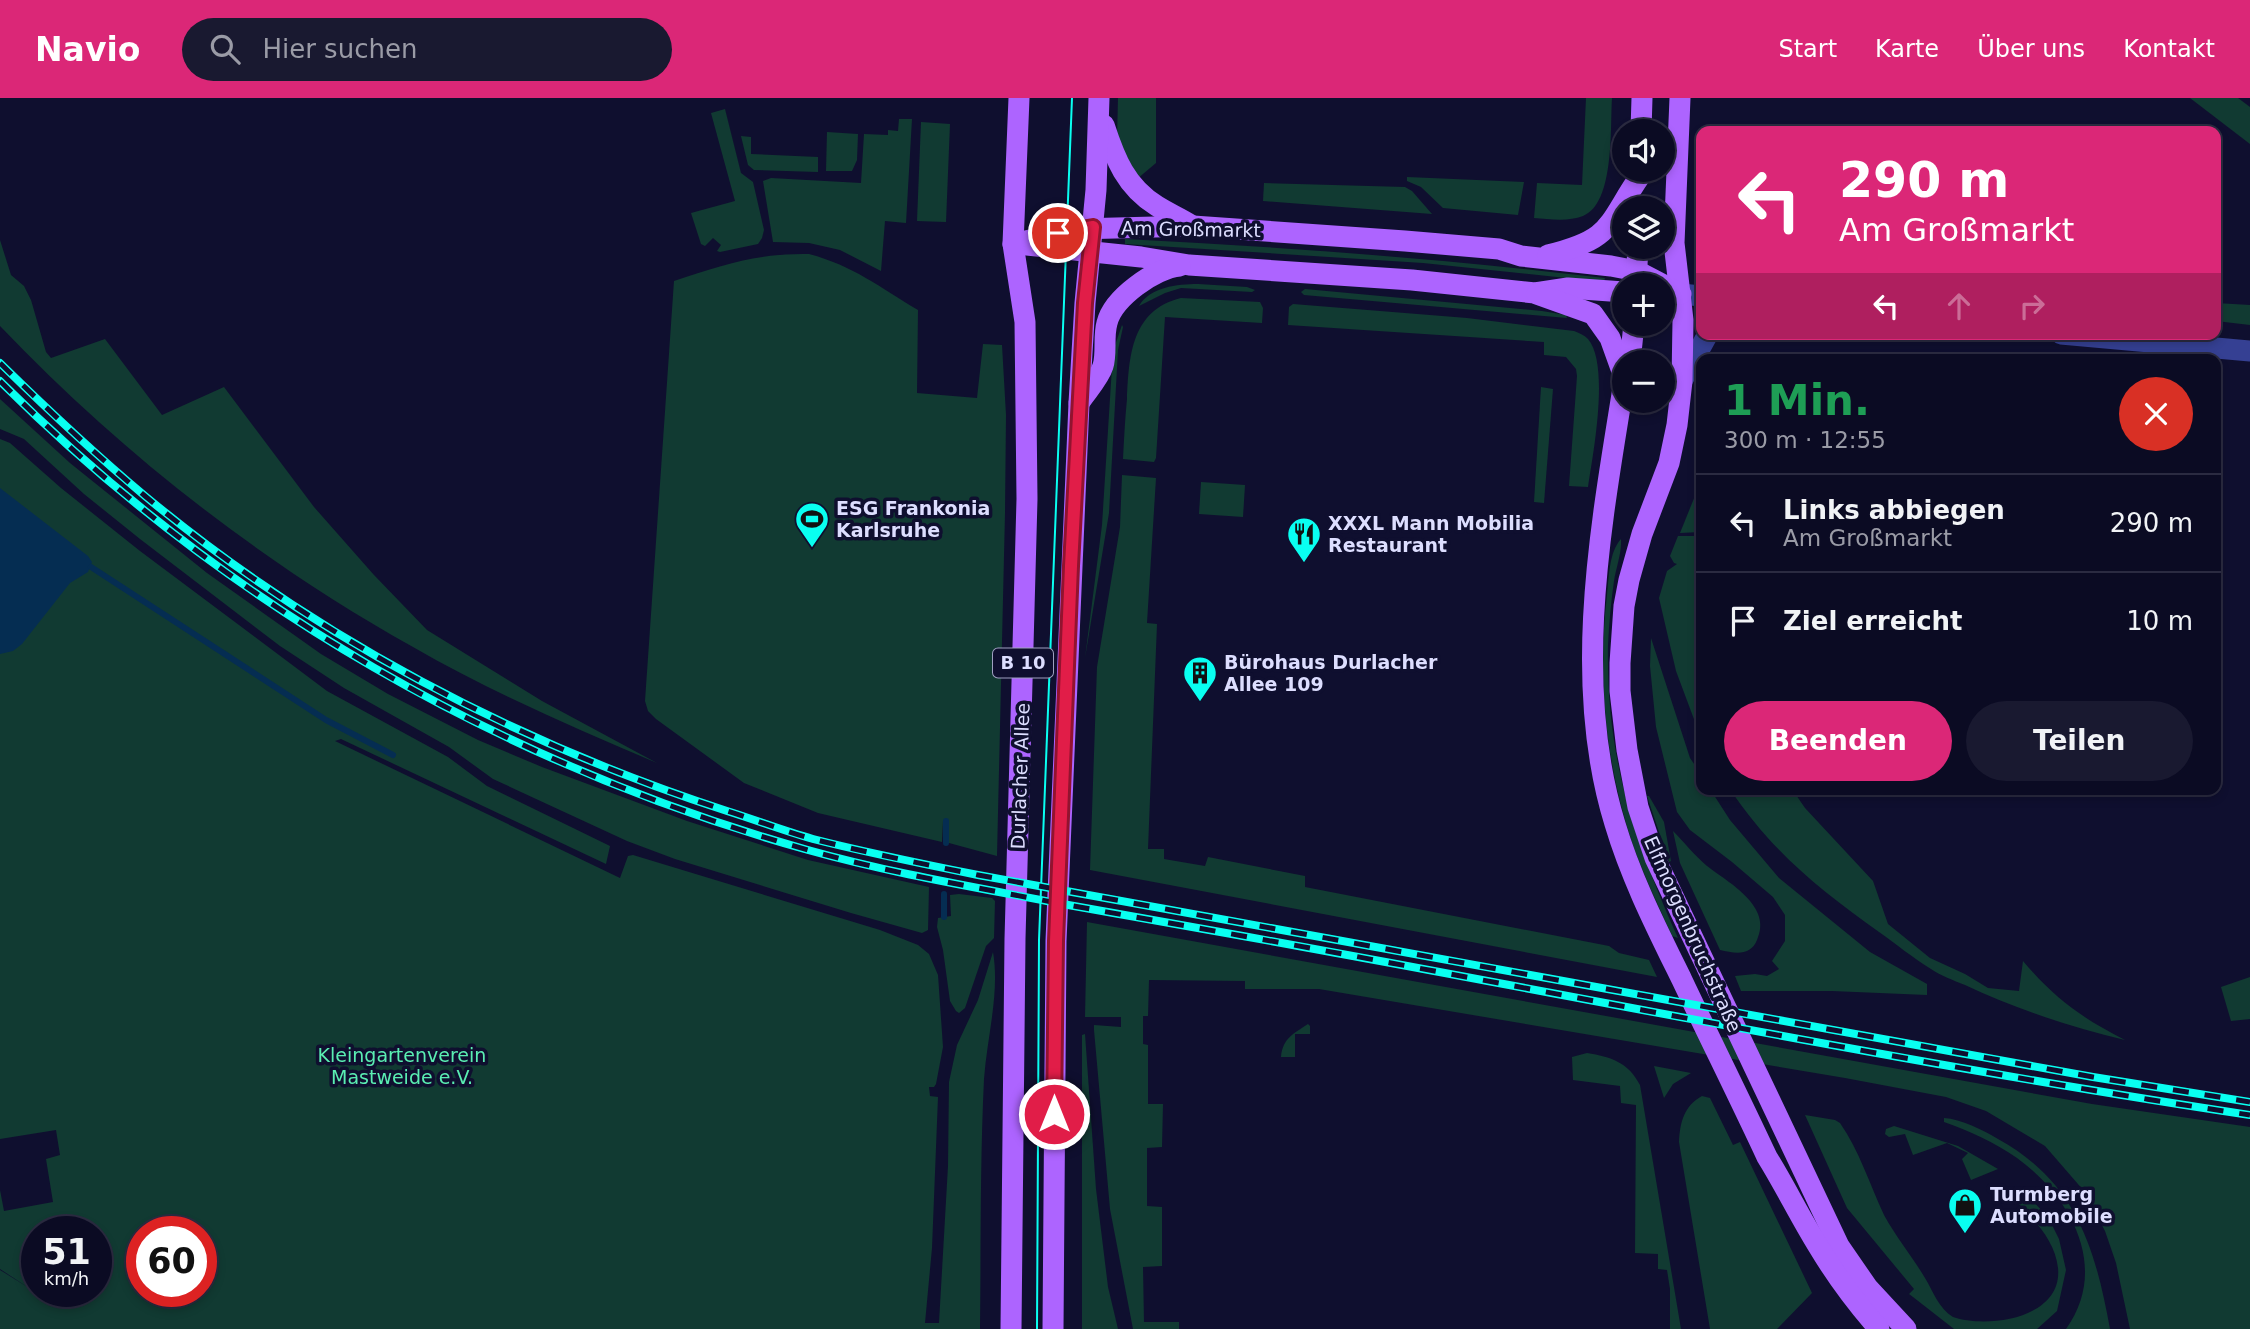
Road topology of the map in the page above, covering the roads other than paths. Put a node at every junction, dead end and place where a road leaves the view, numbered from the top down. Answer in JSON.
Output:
{"nodes":[{"id":1,"x":1020,"y":98,"type":"edge"},
{"id":2,"x":1642,"y":98,"type":"edge"},
{"id":3,"x":1680,"y":98,"type":"edge"},
{"id":4,"x":1099,"y":102,"type":"edge"},
{"id":5,"x":1641,"y":119,"type":"edge"},
{"id":6,"x":1635,"y":182,"type":"edge"},
{"id":7,"x":1193,"y":226,"type":"junction"},
{"id":8,"x":1093,"y":227,"type":"junction"},
{"id":9,"x":1013,"y":244,"type":"junction"},
{"id":10,"x":1091,"y":253,"type":"junction"},
{"id":11,"x":1537,"y":258,"type":"junction"},
{"id":12,"x":1189,"y":265,"type":"junction"},
{"id":13,"x":1626,"y":273,"type":"edge"},
{"id":14,"x":1612,"y":291,"type":"edge"},
{"id":15,"x":1535,"y":293,"type":"junction"},
{"id":16,"x":1682,"y":294,"type":"edge"},
{"id":17,"x":2128,"y":340,"type":"edge"},
{"id":18,"x":1614,"y":350,"type":"edge"},
{"id":19,"x":2250,"y":351,"type":"edge"},
{"id":20,"x":1696,"y":356,"type":"edge"},
{"id":21,"x":1682,"y":381,"type":"junction"},
{"id":22,"x":1079,"y":403,"type":"junction"},
{"id":23,"x":1619,"y":413,"type":"edge"},
{"id":24,"x":1011,"y":1329,"type":"edge"},
{"id":25,"x":1053,"y":1329,"type":"edge"},
{"id":26,"x":1878,"y":1329,"type":"edge"},
{"id":27,"x":1906,"y":1329,"type":"edge"}],
"edges":[{"from":1,"to":9,"type":"main road","name":"Durlacher Allee","number":"B 10"},
{"from":2,"to":5,"type":"main road"},
{"from":3,"to":16,"type":"main road","name":"Elfmorgenbruchstraße"},
{"from":4,"to":7,"type":"main road"},
{"from":4,"to":8,"type":"main road","number":"B 10"},
{"from":6,"to":11,"type":"main road"},
{"from":7,"to":8,"type":"main road","name":"Am Großmarkt"},
{"from":7,"to":11,"type":"main road","name":"Am Großmarkt"},
{"from":8,"to":9,"type":"main road","name":"Am Großmarkt"},
{"from":8,"to":10,"type":"main road","number":"B 10"},
{"from":9,"to":10,"type":"main road","name":"Am Großmarkt"},
{"from":9,"to":24,"type":"main road","name":"Durlacher Allee","number":"B 10"},
{"from":10,"to":12,"type":"main road","name":"Am Großmarkt"},
{"from":10,"to":22,"type":"main road","number":"B 10"},
{"from":11,"to":13,"type":"main road","name":"Am Großmarkt"},
{"from":12,"to":15,"type":"main road","name":"Am Großmarkt"},
{"from":12,"to":22,"type":"main road"},
{"from":14,"to":15,"type":"main road","name":"Am Großmarkt"},
{"from":15,"to":18,"type":"main road"},
{"from":16,"to":21,"type":"main road","name":"Elfmorgenbruchstraße"},
{"from":17,"to":19,"type":"street"},
{"from":20,"to":21,"type":"street"},
{"from":21,"to":27,"type":"main road","name":"Elfmorgenbruchstraße"},
{"from":22,"to":25,"type":"main road","number":"B 10"},
{"from":23,"to":26,"type":"main road","name":"Elfmorgenbruchstraße"}]}
